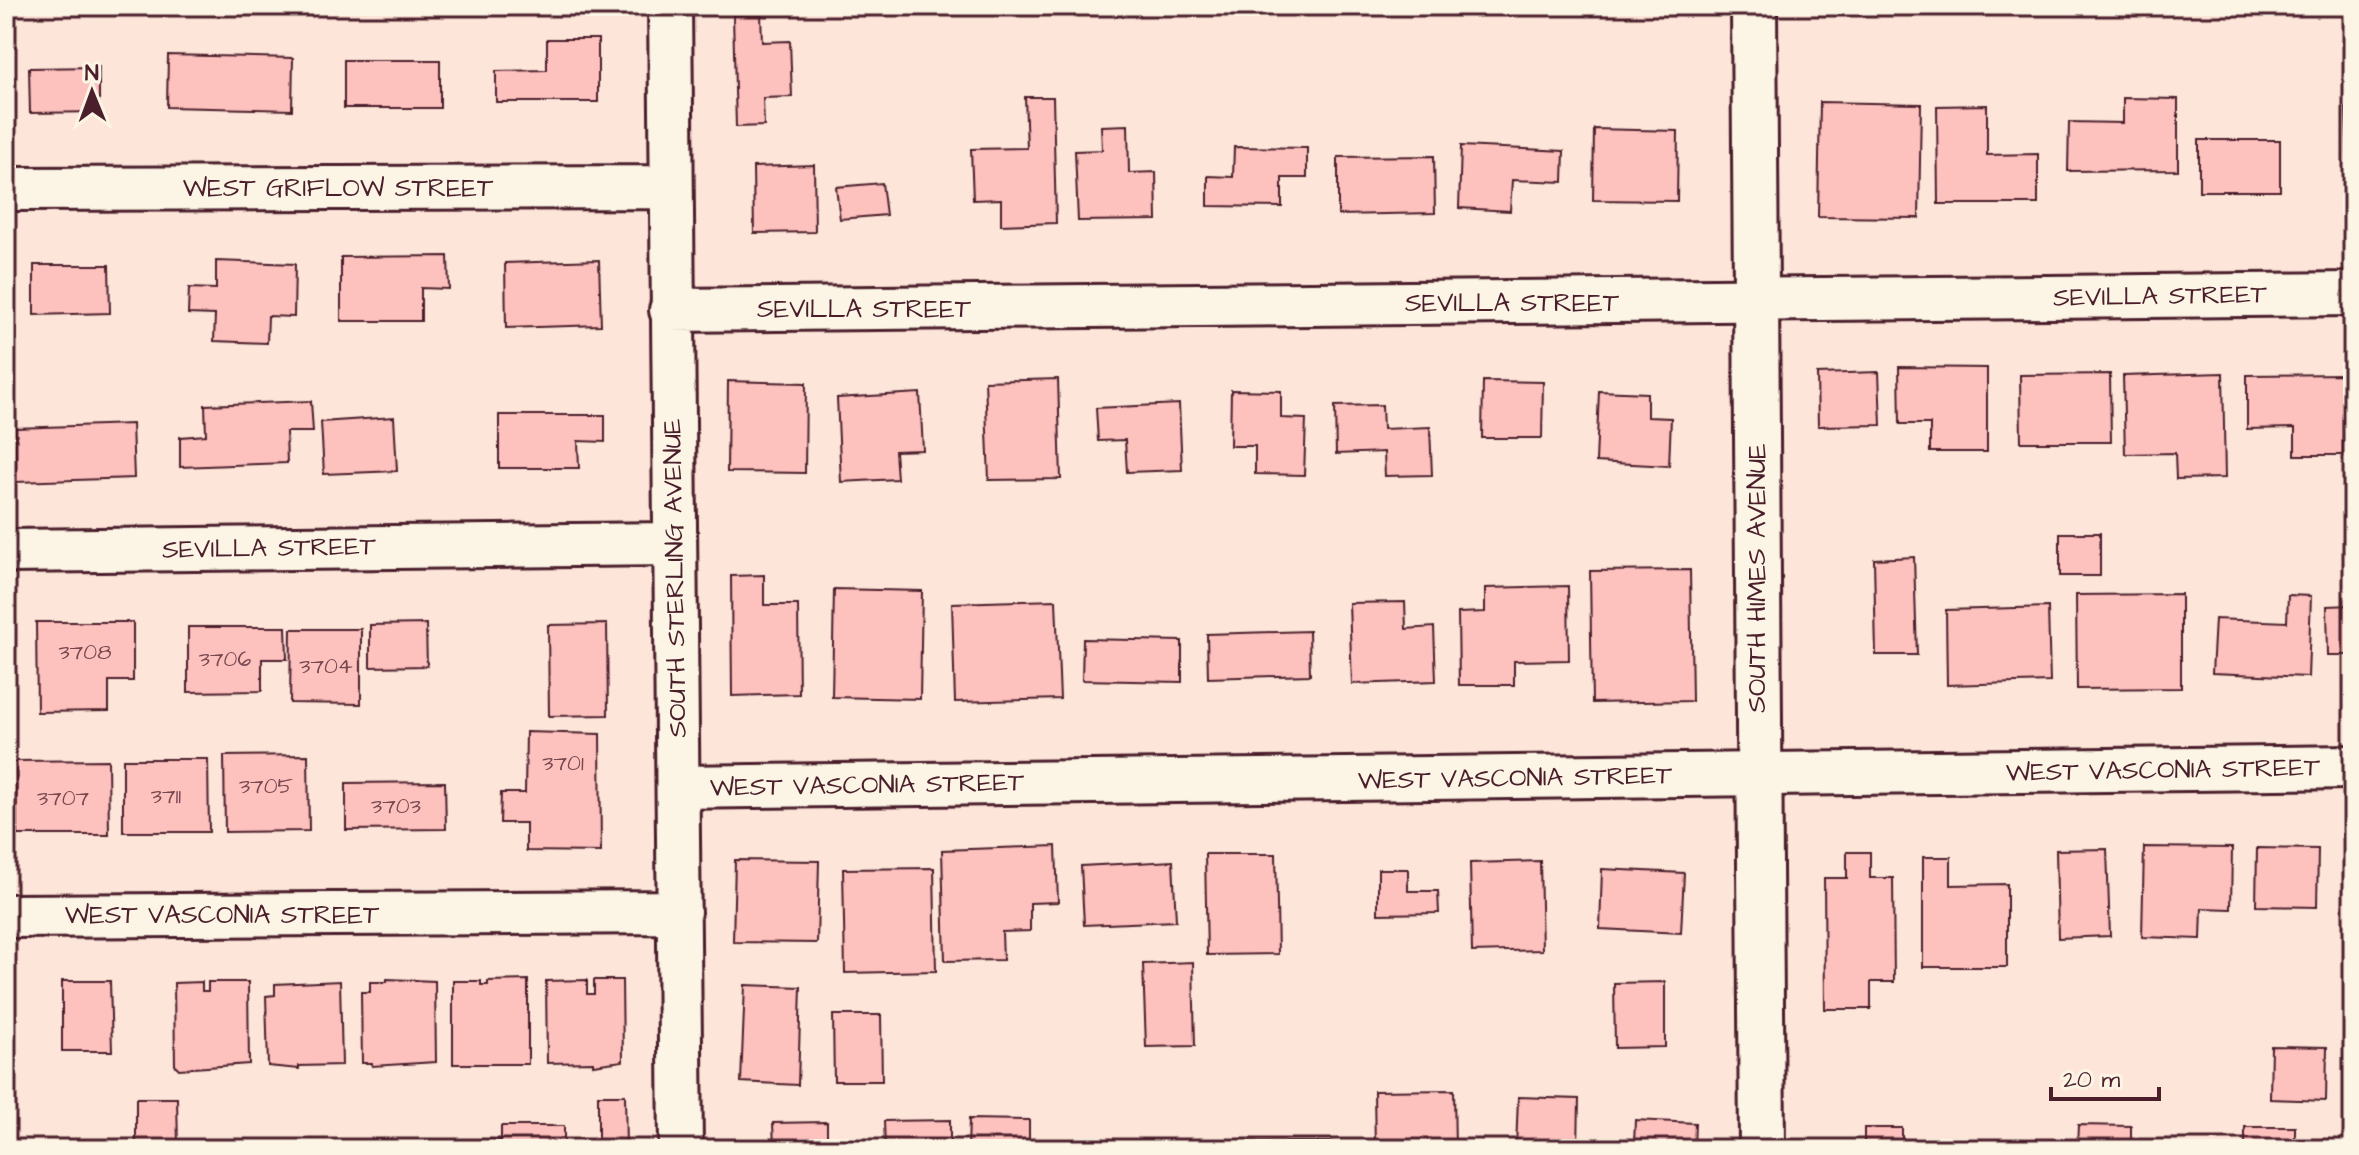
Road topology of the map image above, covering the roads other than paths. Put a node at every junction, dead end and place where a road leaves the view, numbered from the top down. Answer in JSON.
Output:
{"nodes":[{"id":1,"x":670,"y":6,"type":"edge"},
{"id":2,"x":1754,"y":6,"type":"edge"},
{"id":3,"x":670,"y":187,"type":"junction"},
{"id":4,"x":6,"y":189,"type":"edge"},
{"id":5,"x":2353,"y":294,"type":"edge"},
{"id":6,"x":1755,"y":301,"type":"junction"},
{"id":7,"x":671,"y":310,"type":"junction"},
{"id":8,"x":675,"y":544,"type":"junction"},
{"id":9,"x":6,"y":551,"type":"edge"},
{"id":10,"x":2353,"y":767,"type":"edge"},
{"id":11,"x":1759,"y":776,"type":"junction"},
{"id":12,"x":678,"y":787,"type":"junction"},
{"id":13,"x":679,"y":912,"type":"junction"},
{"id":14,"x":6,"y":916,"type":"edge"},
{"id":15,"x":681,"y":1149,"type":"edge"},
{"id":16,"x":1762,"y":1149,"type":"edge"}],
"edges":[{"from":1,"to":3,"type":"street","name":"SOUTH STERLING AVENUE"},
{"from":2,"to":6,"type":"street","name":"SOUTH HIMES AVENUE"},
{"from":3,"to":4,"type":"street","name":"WEST GRIFLOW STREET"},
{"from":3,"to":7,"type":"street","name":"SOUTH STERLING AVENUE"},
{"from":5,"to":6,"type":"street","name":"SEVILLA STREET"},
{"from":6,"to":7,"type":"street","name":"SEVILLA STREET"},
{"from":6,"to":11,"type":"street","name":"SOUTH HIMES AVENUE"},
{"from":7,"to":8,"type":"street","name":"SOUTH STERLING AVENUE"},
{"from":8,"to":9,"type":"street","name":"SEVILLA STREET"},
{"from":8,"to":12,"type":"street","name":"SOUTH STERLING AVENUE"},
{"from":10,"to":11,"type":"street","name":"WEST VASCONIA STREET"},
{"from":11,"to":12,"type":"street","name":"WEST VASCONIA STREET"},
{"from":11,"to":16,"type":"street","name":"SOUTH HIMES AVENUE"},
{"from":12,"to":13,"type":"street","name":"SOUTH STERLING AVENUE"},
{"from":13,"to":14,"type":"street","name":"WEST VASCONIA STREET"},
{"from":13,"to":15,"type":"street","name":"SOUTH STERLING AVENUE"}]}
